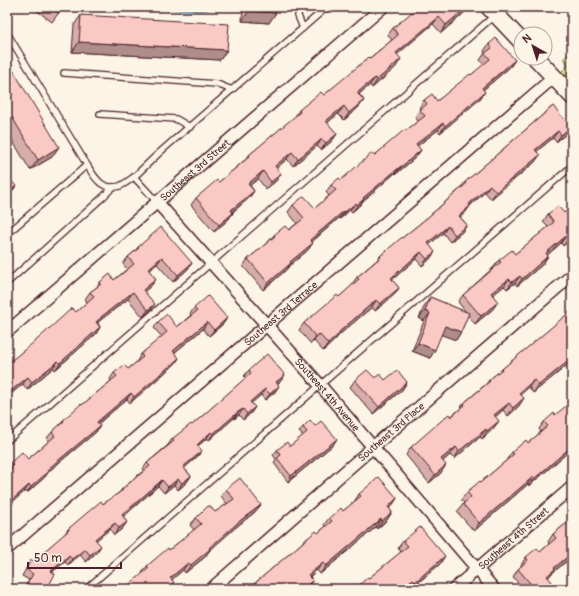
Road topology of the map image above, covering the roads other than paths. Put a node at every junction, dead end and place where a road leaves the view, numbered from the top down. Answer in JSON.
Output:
{"nodes":[{"id":1,"x":299,"y":7,"type":"edge"},
{"id":2,"x":327,"y":7,"type":"edge"},
{"id":3,"x":382,"y":7,"type":"edge"},
{"id":4,"x":493,"y":11,"type":"edge"},
{"id":5,"x":303,"y":28,"type":"junction"},
{"id":6,"x":513,"y":32,"type":"edge"},
{"id":7,"x":7,"y":33,"type":"edge"},
{"id":8,"x":544,"y":66,"type":"edge"},
{"id":9,"x":64,"y":73,"type":"dead end"},
{"id":10,"x":554,"y":77,"type":"junction"},
{"id":11,"x":232,"y":90,"type":"junction"},
{"id":12,"x":572,"y":96,"type":"edge"},
{"id":13,"x":100,"y":114,"type":"dead end"},
{"id":14,"x":190,"y":127,"type":"junction"},
{"id":15,"x":87,"y":165,"type":"junction"},
{"id":16,"x":572,"y":166,"type":"edge"},
{"id":17,"x":134,"y":177,"type":"junction"},
{"id":18,"x":113,"y":187,"type":"junction"},
{"id":19,"x":157,"y":202,"type":"junction"},
{"id":20,"x":7,"y":234,"type":"edge"},
{"id":21,"x":212,"y":263,"type":"junction"},
{"id":22,"x":572,"y":276,"type":"edge"},
{"id":23,"x":7,"y":283,"type":"edge"},
{"id":24,"x":267,"y":325,"type":"junction"},
{"id":25,"x":7,"y":332,"type":"edge"},
{"id":26,"x":320,"y":385,"type":"junction"},
{"id":27,"x":7,"y":441,"type":"edge"},
{"id":28,"x":373,"y":447,"type":"junction"},
{"id":29,"x":572,"y":487,"type":"edge"},
{"id":30,"x":7,"y":549,"type":"edge"},
{"id":31,"x":476,"y":569,"type":"junction"},
{"id":32,"x":86,"y":589,"type":"edge"},
{"id":33,"x":211,"y":589,"type":"edge"},
{"id":34,"x":454,"y":589,"type":"edge"},
{"id":35,"x":494,"y":589,"type":"edge"}],
"edges":[{"from":1,"to":5,"type":"lane"},
{"from":2,"to":5,"type":"lane"},
{"from":3,"to":19,"type":"street","name":"Southeast 3rd Street"},
{"from":4,"to":6,"type":"street"},
{"from":4,"to":21,"type":"lane"},
{"from":5,"to":11,"type":"lane"},
{"from":7,"to":15,"type":"lane"},
{"from":8,"to":10,"type":"street"},
{"from":9,"to":11,"type":"lane"},
{"from":10,"to":12,"type":"street"},
{"from":10,"to":24,"type":"street","name":"Southeast 3rd Terrace"},
{"from":11,"to":14,"type":"lane"},
{"from":13,"to":14,"type":"lane"},
{"from":14,"to":17,"type":"lane"},
{"from":15,"to":18,"type":"lane"},
{"from":15,"to":20,"type":"lane"},
{"from":16,"to":26,"type":"lane"},
{"from":17,"to":18,"type":"lane"},
{"from":17,"to":19,"type":"lane"},
{"from":18,"to":23,"type":"lane"},
{"from":19,"to":21,"type":"street","name":"Southeast 4th Avenue"},
{"from":19,"to":25,"type":"street","name":"Southeast 3rd Street"},
{"from":21,"to":24,"type":"street","name":"Southeast 4th Avenue"},
{"from":21,"to":27,"type":"lane"},
{"from":22,"to":28,"type":"street","name":"Southeast 3rd Place"},
{"from":24,"to":26,"type":"street","name":"Southeast 4th Avenue"},
{"from":24,"to":30,"type":"street","name":"Southeast 3rd Terrace"},
{"from":26,"to":28,"type":"street","name":"Southeast 4th Avenue"},
{"from":26,"to":32,"type":"lane"},
{"from":28,"to":31,"type":"street","name":"Southeast 4th Avenue"},
{"from":28,"to":33,"type":"street","name":"Southeast 3rd Place"},
{"from":29,"to":31,"type":"street","name":"Southeast 4th Street"},
{"from":31,"to":34,"type":"street","name":"Southeast 4th Street"},
{"from":31,"to":35,"type":"street","name":"Southeast 4th Avenue"}]}
